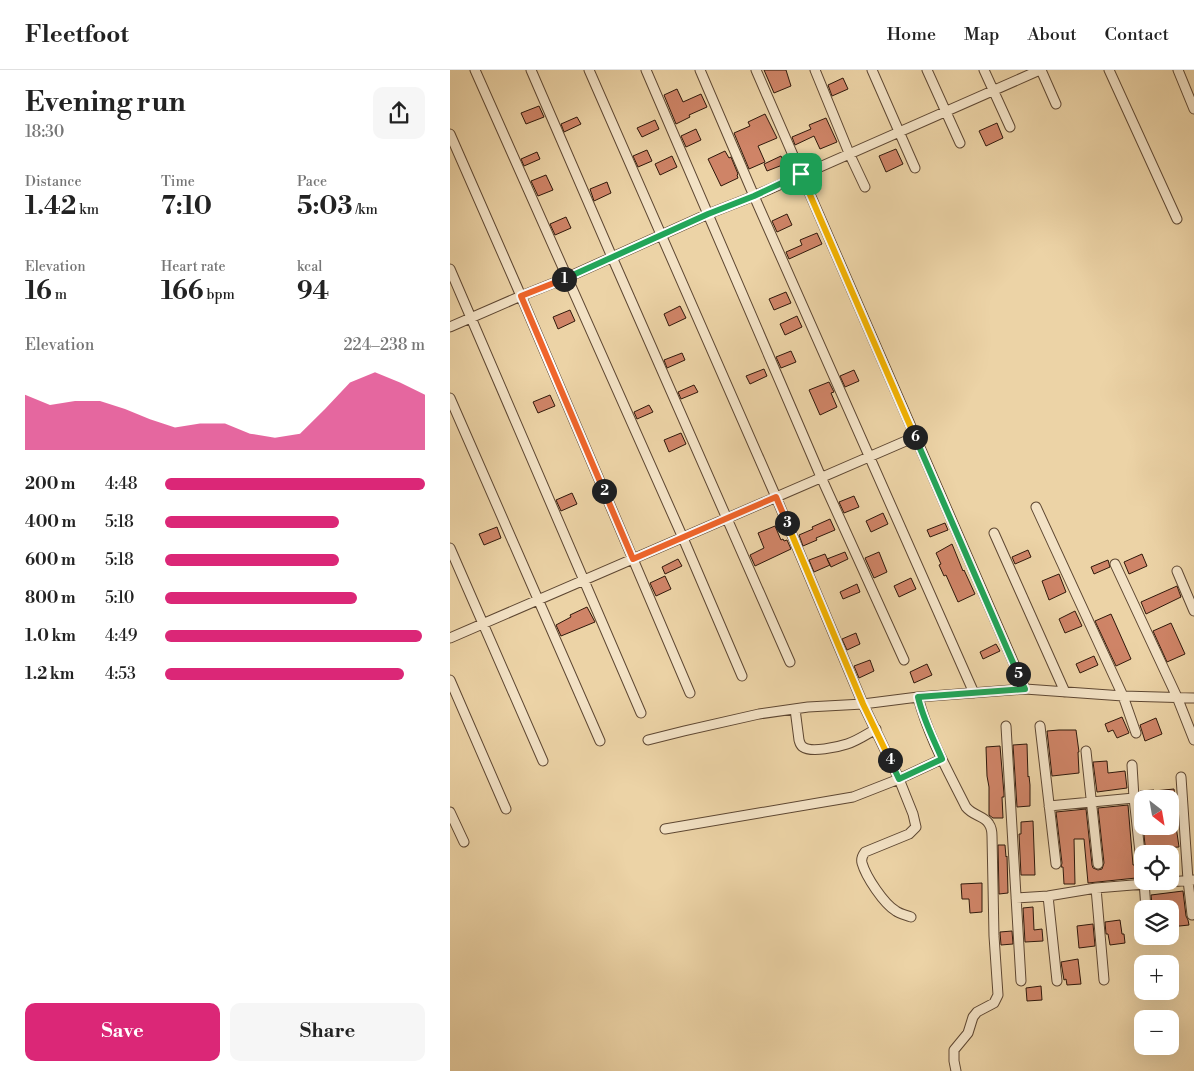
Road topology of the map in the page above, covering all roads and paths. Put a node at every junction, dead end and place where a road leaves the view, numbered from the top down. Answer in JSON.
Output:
{"nodes":[{"id":1,"x":475,"y":70,"type":"edge"},
{"id":2,"x":531,"y":70,"type":"edge"},
{"id":3,"x":589,"y":70,"type":"edge"},
{"id":4,"x":646,"y":70,"type":"edge"},
{"id":5,"x":700,"y":70,"type":"edge"},
{"id":6,"x":756,"y":70,"type":"edge"},
{"id":7,"x":815,"y":70,"type":"edge"},
{"id":8,"x":872,"y":70,"type":"edge"},
{"id":9,"x":927,"y":70,"type":"edge"},
{"id":10,"x":984,"y":70,"type":"edge"},
{"id":11,"x":1040,"y":70,"type":"edge"},
{"id":12,"x":1109,"y":70,"type":"edge"},
{"id":13,"x":1178,"y":70,"type":"edge"},
{"id":14,"x":993,"y":90,"type":"junction"},
{"id":15,"x":1056,"y":104,"type":"dead end"},
{"id":16,"x":1194,"y":109,"type":"edge"},
{"id":17,"x":945,"y":111,"type":"junction"},
{"id":18,"x":1010,"y":127,"type":"dead end"},
{"id":19,"x":898,"y":132,"type":"junction"},
{"id":20,"x":450,"y":134,"type":"edge"},
{"id":21,"x":960,"y":143,"type":"dead end"},
{"id":22,"x":849,"y":153,"type":"junction"},
{"id":23,"x":915,"y":168,"type":"dead end"},
{"id":24,"x":801,"y":174,"type":"junction"},
{"id":25,"x":866,"y":187,"type":"dead end"},
{"id":26,"x":754,"y":196,"type":"junction"},
{"id":27,"x":708,"y":214,"type":"junction"},
{"id":28,"x":1177,"y":219,"type":"dead end"},
{"id":29,"x":661,"y":234,"type":"junction"},
{"id":30,"x":612,"y":257,"type":"junction"},
{"id":31,"x":450,"y":269,"type":"edge"},
{"id":32,"x":566,"y":278,"type":"junction"},
{"id":33,"x":521,"y":296,"type":"junction"},
{"id":34,"x":472,"y":317,"type":"junction"},
{"id":35,"x":450,"y":327,"type":"edge"},
{"id":36,"x":450,"y":398,"type":"edge"},
{"id":37,"x":915,"y":437,"type":"junction"},
{"id":38,"x":869,"y":457,"type":"junction"},
{"id":39,"x":821,"y":477,"type":"junction"},
{"id":40,"x":776,"y":497,"type":"junction"},
{"id":41,"x":1036,"y":507,"type":"dead end"},
{"id":42,"x":728,"y":518,"type":"junction"},
{"id":43,"x":994,"y":533,"type":"dead end"},
{"id":44,"x":683,"y":538,"type":"junction"},
{"id":45,"x":450,"y":548,"type":"edge"},
{"id":46,"x":633,"y":559,"type":"junction"},
{"id":47,"x":1115,"y":564,"type":"dead end"},
{"id":48,"x":1176,"y":571,"type":"dead end"},
{"id":49,"x":583,"y":581,"type":"junction"},
{"id":50,"x":539,"y":600,"type":"junction"},
{"id":51,"x":1194,"y":611,"type":"edge"},
{"id":52,"x":484,"y":624,"type":"junction"},
{"id":53,"x":450,"y":638,"type":"edge"},
{"id":54,"x":904,"y":660,"type":"dead end"},
{"id":55,"x":790,"y":662,"type":"dead end"},
{"id":56,"x":742,"y":676,"type":"dead end"},
{"id":57,"x":450,"y":680,"type":"edge"},
{"id":58,"x":1025,"y":689,"type":"junction"},
{"id":59,"x":1065,"y":692,"type":"junction"},
{"id":60,"x":690,"y":693,"type":"dead end"},
{"id":61,"x":974,"y":693,"type":"junction"},
{"id":62,"x":1122,"y":696,"type":"junction"},
{"id":63,"x":918,"y":697,"type":"junction"},
{"id":64,"x":1177,"y":697,"type":"junction"},
{"id":65,"x":1194,"y":698,"type":"edge"},
{"id":66,"x":863,"y":704,"type":"junction"},
{"id":67,"x":795,"y":709,"type":"junction"},
{"id":68,"x":640,"y":713,"type":"dead end"},
{"id":69,"x":1006,"y":726,"type":"dead end"},
{"id":70,"x":1040,"y":726,"type":"dead end"},
{"id":71,"x":876,"y":729,"type":"junction"},
{"id":72,"x":1136,"y":733,"type":"dead end"},
{"id":73,"x":600,"y":740,"type":"dead end"},
{"id":74,"x":648,"y":740,"type":"dead end"},
{"id":75,"x":1194,"y":740,"type":"edge"},
{"id":76,"x":1086,"y":751,"type":"dead end"},
{"id":77,"x":942,"y":759,"type":"junction"},
{"id":78,"x":543,"y":762,"type":"dead end"},
{"id":79,"x":1132,"y":765,"type":"dead end"},
{"id":80,"x":1181,"y":777,"type":"dead end"},
{"id":81,"x":899,"y":779,"type":"junction"},
{"id":82,"x":1134,"y":798,"type":"joint"},
{"id":83,"x":1091,"y":802,"type":"junction"},
{"id":84,"x":1049,"y":806,"type":"junction"},
{"id":85,"x":506,"y":809,"type":"dead end"},
{"id":86,"x":450,"y":812,"type":"edge"},
{"id":87,"x":665,"y":829,"type":"dead end"},
{"id":88,"x":464,"y":842,"type":"dead end"},
{"id":89,"x":1056,"y":864,"type":"dead end"},
{"id":90,"x":1098,"y":864,"type":"dead end"},
{"id":91,"x":1191,"y":880,"type":"edge"},
{"id":92,"x":1134,"y":884,"type":"edge"},
{"id":93,"x":1096,"y":888,"type":"junction"},
{"id":94,"x":1048,"y":896,"type":"junction"},
{"id":95,"x":1016,"y":898,"type":"junction"},
{"id":96,"x":1192,"y":915,"type":"dead end"},
{"id":97,"x":911,"y":917,"type":"dead end"},
{"id":98,"x":1104,"y":980,"type":"dead end"},
{"id":99,"x":1021,"y":981,"type":"dead end"},
{"id":100,"x":1057,"y":982,"type":"dead end"},
{"id":101,"x":956,"y":1071,"type":"edge"}],
"edges":[{"from":1,"to":32,"type":"street"},
{"from":2,"to":30,"type":"street"},
{"from":3,"to":29,"type":"street"},
{"from":4,"to":27,"type":"street"},
{"from":5,"to":26,"type":"street"},
{"from":6,"to":24,"type":"street"},
{"from":7,"to":22,"type":"street"},
{"from":8,"to":19,"type":"street"},
{"from":9,"to":17,"type":"street"},
{"from":10,"to":14,"type":"street"},
{"from":11,"to":14,"type":"street"},
{"from":11,"to":15,"type":"street"},
{"from":12,"to":28,"type":"street"},
{"from":13,"to":16,"type":"street"},
{"from":14,"to":17,"type":"street"},
{"from":14,"to":18,"type":"street"},
{"from":17,"to":19,"type":"street"},
{"from":17,"to":21,"type":"street"},
{"from":19,"to":22,"type":"street"},
{"from":19,"to":23,"type":"street"},
{"from":20,"to":33,"type":"street"},
{"from":22,"to":24,"type":"street"},
{"from":22,"to":25,"type":"street"},
{"from":24,"to":26,"type":"street"},
{"from":24,"to":37,"type":"street"},
{"from":26,"to":27,"type":"street"},
{"from":26,"to":38,"type":"street"},
{"from":27,"to":29,"type":"street"},
{"from":27,"to":39,"type":"street"},
{"from":29,"to":30,"type":"street"},
{"from":29,"to":40,"type":"street"},
{"from":30,"to":32,"type":"street"},
{"from":30,"to":42,"type":"street"},
{"from":31,"to":34,"type":"street"},
{"from":32,"to":33,"type":"street"},
{"from":32,"to":44,"type":"street"},
{"from":33,"to":34,"type":"street"},
{"from":33,"to":46,"type":"street"},
{"from":34,"to":35,"type":"street"},
{"from":34,"to":49,"type":"street"},
{"from":36,"to":50,"type":"street"},
{"from":37,"to":38,"type":"street"},
{"from":37,"to":58,"type":"street"},
{"from":38,"to":39,"type":"street"},
{"from":38,"to":61,"type":"street"},
{"from":39,"to":40,"type":"street"},
{"from":39,"to":54,"type":"street"},
{"from":40,"to":42,"type":"street"},
{"from":40,"to":66,"type":"street"},
{"from":41,"to":62,"type":"street"},
{"from":42,"to":44,"type":"street"},
{"from":42,"to":55,"type":"street"},
{"from":43,"to":59,"type":"street"},
{"from":44,"to":46,"type":"street"},
{"from":44,"to":56,"type":"street"},
{"from":45,"to":52,"type":"street"},
{"from":46,"to":49,"type":"street"},
{"from":46,"to":60,"type":"street"},
{"from":47,"to":64,"type":"street"},
{"from":48,"to":51,"type":"street"},
{"from":49,"to":50,"type":"street"},
{"from":49,"to":68,"type":"street"},
{"from":50,"to":52,"type":"street"},
{"from":50,"to":73,"type":"street"},
{"from":52,"to":53,"type":"street"},
{"from":52,"to":78,"type":"street"},
{"from":57,"to":85,"type":"street"},
{"from":58,"to":59,"type":"street"},
{"from":58,"to":61,"type":"street"},
{"from":59,"to":62,"type":"street"},
{"from":61,"to":63,"type":"street"},
{"from":62,"to":64,"type":"street"},
{"from":62,"to":72,"type":"street"},
{"from":63,"to":66,"type":"street"},
{"from":63,"to":77,"type":"street"},
{"from":64,"to":65,"type":"street"},
{"from":64,"to":75,"type":"street"},
{"from":66,"to":67,"type":"street"},
{"from":66,"to":71,"type":"street"},
{"from":67,"to":71,"type":"street"},
{"from":67,"to":74,"type":"street"},
{"from":69,"to":95,"type":"street"},
{"from":70,"to":84,"type":"street"},
{"from":71,"to":81,"type":"street"},
{"from":76,"to":83,"type":"street"},
{"from":77,"to":81,"type":"street"},
{"from":77,"to":101,"type":"street"},
{"from":79,"to":82,"type":"street"},
{"from":80,"to":91,"type":"street"},
{"from":81,"to":87,"type":"street"},
{"from":81,"to":97,"type":"street"},
{"from":82,"to":83,"type":"street"},
{"from":83,"to":84,"type":"street"},
{"from":83,"to":90,"type":"street"},
{"from":84,"to":89,"type":"street"},
{"from":86,"to":88,"type":"street"},
{"from":91,"to":96,"type":"street"},
{"from":92,"to":93,"type":"street"},
{"from":93,"to":94,"type":"street"},
{"from":93,"to":98,"type":"street"},
{"from":94,"to":95,"type":"street"},
{"from":94,"to":100,"type":"street"},
{"from":95,"to":99,"type":"street"}]}
